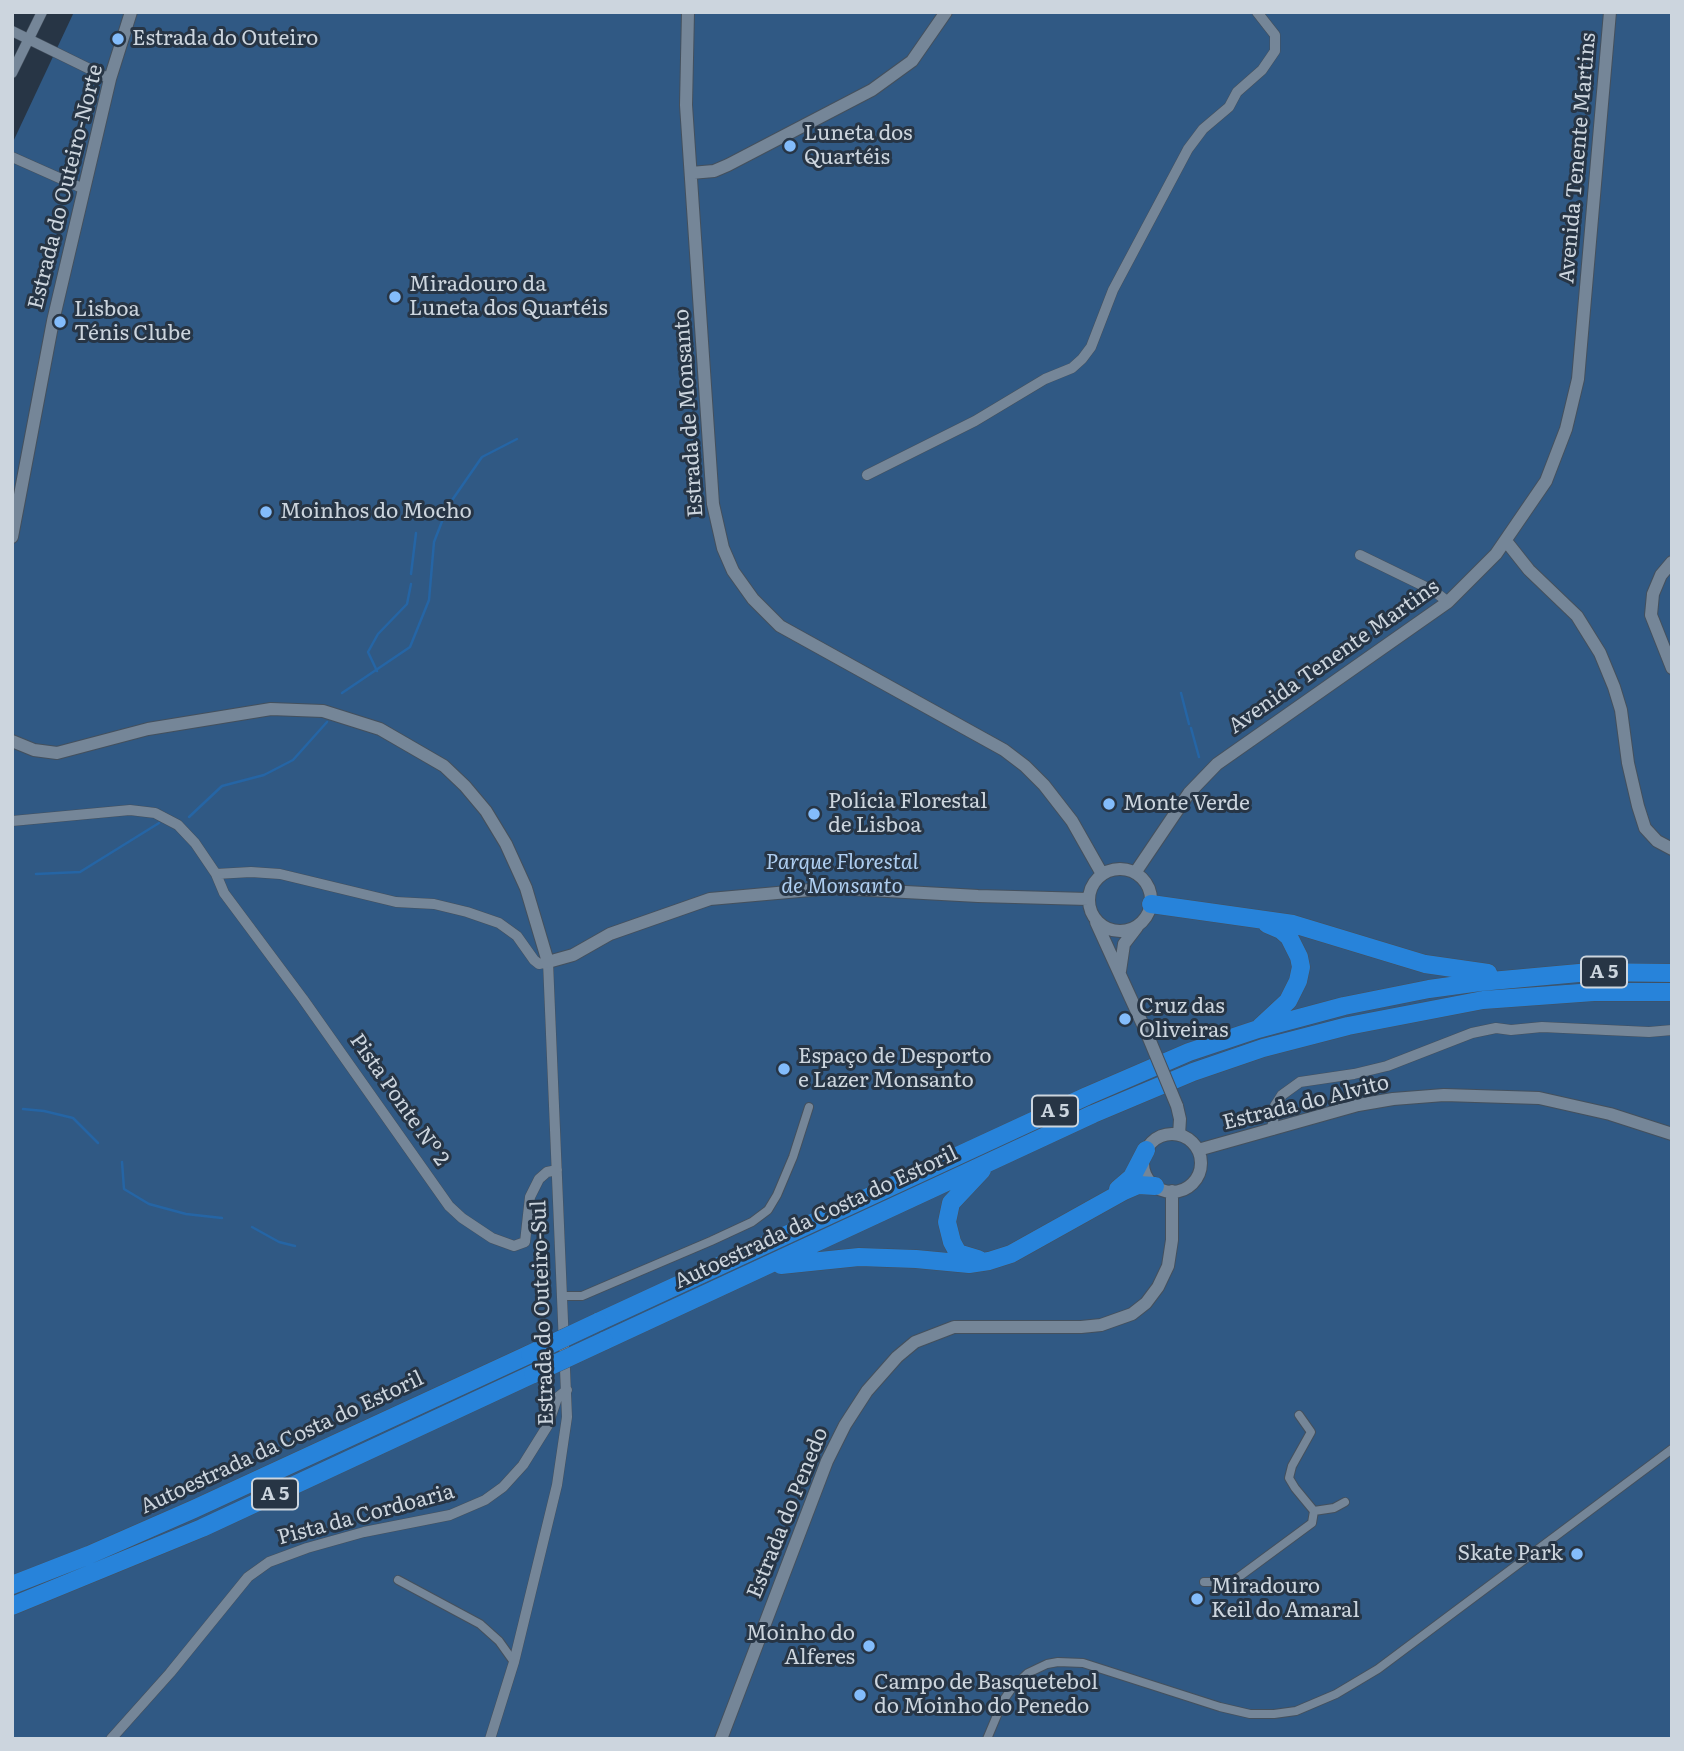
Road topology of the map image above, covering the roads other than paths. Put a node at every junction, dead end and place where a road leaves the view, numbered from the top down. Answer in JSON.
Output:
{"nodes":[{"id":1,"x":41,"y":12,"type":"edge"},
{"id":2,"x":131,"y":12,"type":"edge"},
{"id":3,"x":688,"y":12,"type":"edge"},
{"id":4,"x":946,"y":12,"type":"edge"},
{"id":5,"x":1257,"y":12,"type":"edge"},
{"id":6,"x":1610,"y":12,"type":"edge"},
{"id":7,"x":12,"y":31,"type":"edge"},
{"id":8,"x":28,"y":39,"type":"junction"},
{"id":9,"x":12,"y":73,"type":"edge"},
{"id":10,"x":110,"y":79,"type":"junction"},
{"id":11,"x":12,"y":157,"type":"edge"},
{"id":12,"x":691,"y":173,"type":"junction"},
{"id":13,"x":84,"y":189,"type":"junction"},
{"id":14,"x":867,"y":475,"type":"dead end"},
{"id":15,"x":12,"y":537,"type":"edge"},
{"id":16,"x":1506,"y":541,"type":"junction"},
{"id":17,"x":1360,"y":555,"type":"dead end"},
{"id":18,"x":1672,"y":562,"type":"edge"},
{"id":19,"x":1448,"y":602,"type":"junction"},
{"id":20,"x":1672,"y":668,"type":"edge"},
{"id":21,"x":12,"y":741,"type":"edge"},
{"id":22,"x":12,"y":821,"type":"edge"},
{"id":23,"x":1672,"y":849,"type":"edge"},
{"id":24,"x":1135,"y":873,"type":"junction"},
{"id":25,"x":216,"y":874,"type":"junction"},
{"id":26,"x":1102,"y":874,"type":"junction"},
{"id":27,"x":1088,"y":899,"type":"junction"},
{"id":28,"x":1151,"y":904,"type":"junction"},
{"id":29,"x":1092,"y":916,"type":"junction"},
{"id":30,"x":1257,"y":920,"type":"junction"},
{"id":31,"x":1139,"y":925,"type":"junction"},
{"id":32,"x":548,"y":962,"type":"junction"},
{"id":33,"x":1120,"y":971,"type":"junction"},
{"id":34,"x":1672,"y":973,"type":"edge"},
{"id":35,"x":1537,"y":975,"type":"junction"},
{"id":36,"x":1672,"y":992,"type":"edge"},
{"id":37,"x":1258,"y":1029,"type":"junction"},
{"id":38,"x":1672,"y":1030,"type":"edge"},
{"id":39,"x":809,"y":1107,"type":"dead end"},
{"id":40,"x":1272,"y":1130,"type":"junction"},
{"id":41,"x":1672,"y":1134,"type":"edge"},
{"id":42,"x":1179,"y":1135,"type":"junction"},
{"id":43,"x":1146,"y":1150,"type":"junction"},
{"id":44,"x":1198,"y":1150,"type":"junction"},
{"id":45,"x":991,"y":1162,"type":"junction"},
{"id":46,"x":557,"y":1170,"type":"junction"},
{"id":47,"x":1163,"y":1189,"type":"junction"},
{"id":48,"x":767,"y":1266,"type":"junction"},
{"id":49,"x":564,"y":1296,"type":"junction"},
{"id":50,"x":567,"y":1390,"type":"junction"},
{"id":51,"x":1293,"y":1426,"type":"dead end"},
{"id":52,"x":1672,"y":1449,"type":"edge"},
{"id":53,"x":1345,"y":1502,"type":"dead end"},
{"id":54,"x":1314,"y":1511,"type":"junction"},
{"id":55,"x":398,"y":1580,"type":"dead end"},
{"id":56,"x":1204,"y":1582,"type":"dead end"},
{"id":57,"x":12,"y":1585,"type":"edge"},
{"id":58,"x":12,"y":1606,"type":"edge"},
{"id":59,"x":514,"y":1662,"type":"junction"},
{"id":60,"x":110,"y":1739,"type":"edge"},
{"id":61,"x":490,"y":1739,"type":"edge"},
{"id":62,"x":721,"y":1739,"type":"edge"},
{"id":63,"x":987,"y":1739,"type":"edge"}],
"edges":[{"from":1,"to":8,"type":"street"},
{"from":2,"to":10,"type":"street","name":"Estrada do Outeiro-Norte"},
{"from":3,"to":12,"type":"street","name":"Estrada de Monsanto"},
{"from":4,"to":12,"type":"street"},
{"from":5,"to":14,"type":"street"},
{"from":6,"to":16,"type":"street","name":"Avenida Tenente Martins"},
{"from":7,"to":8,"type":"street"},
{"from":8,"to":9,"type":"street"},
{"from":8,"to":10,"type":"street"},
{"from":10,"to":13,"type":"street","name":"Estrada do Outeiro-Norte"},
{"from":11,"to":13,"type":"street"},
{"from":12,"to":26,"type":"street","name":"Estrada de Monsanto"},
{"from":13,"to":15,"type":"street","name":"Estrada do Outeiro-Norte"},
{"from":16,"to":19,"type":"street","name":"Avenida Tenente Martins"},
{"from":16,"to":23,"type":"street"},
{"from":17,"to":19,"type":"street"},
{"from":18,"to":20,"type":"street"},
{"from":19,"to":24,"type":"street","name":"Avenida Tenente Martins"},
{"from":21,"to":32,"type":"street"},
{"from":22,"to":25,"type":"street"},
{"from":24,"to":26,"type":"street"},
{"from":24,"to":28,"type":"street"},
{"from":25,"to":32,"type":"street"},
{"from":25,"to":46,"type":"street","name":"Pista Ponte Nº 2"},
{"from":26,"to":27,"type":"street"},
{"from":27,"to":29,"type":"street"},
{"from":27,"to":32,"type":"street"},
{"from":28,"to":30,"type":"highway"},
{"from":28,"to":31,"type":"street"},
{"from":29,"to":31,"type":"street"},
{"from":29,"to":33,"type":"street"},
{"from":30,"to":35,"type":"highway"},
{"from":30,"to":37,"type":"highway"},
{"from":31,"to":33,"type":"street"},
{"from":32,"to":46,"type":"street","name":"Estrada do Outeiro-Sul"},
{"from":33,"to":42,"type":"street","bridge":true},
{"from":34,"to":35,"type":"highway","name":"Autoestrada da Costa do Estoril","number":"A 5"},
{"from":35,"to":37,"type":"highway","name":"Autoestrada da Costa do Estoril","number":"A 5"},
{"from":36,"to":45,"type":"highway","name":"Autoestrada da Costa do Estoril","number":"A 5"},
{"from":37,"to":57,"type":"highway","name":"Autoestrada da Costa do Estoril","number":"A 5","bridge":true},
{"from":38,"to":40,"type":"street"},
{"from":39,"to":49,"type":"street"},
{"from":40,"to":41,"type":"street","name":"Estrada do Alvito"},
{"from":40,"to":44,"type":"street","name":"Estrada do Alvito"},
{"from":42,"to":43,"type":"street"},
{"from":42,"to":44,"type":"street"},
{"from":43,"to":45,"type":"highway"},
{"from":43,"to":47,"type":"street"},
{"from":44,"to":47,"type":"street"},
{"from":45,"to":48,"type":"highway","name":"Autoestrada da Costa do Estoril","number":"A 5"},
{"from":46,"to":49,"type":"street","name":"Estrada do Outeiro-Sul"},
{"from":47,"to":48,"type":"highway"},
{"from":47,"to":62,"type":"street","name":"Estrada do Penedo"},
{"from":48,"to":58,"type":"highway","name":"Autoestrada da Costa do Estoril","number":"A 5","bridge":true},
{"from":49,"to":50,"type":"street","name":"Estrada do Outeiro-Sul"},
{"from":50,"to":59,"type":"street","name":"Estrada do Outeiro-Sul"},
{"from":50,"to":60,"type":"street","name":"Pista da Cordoaria"},
{"from":51,"to":54,"type":"street"},
{"from":52,"to":63,"type":"street"},
{"from":53,"to":54,"type":"street"},
{"from":54,"to":56,"type":"street"},
{"from":55,"to":59,"type":"street"},
{"from":59,"to":61,"type":"street","name":"Estrada do Outeiro-Sul"}]}
